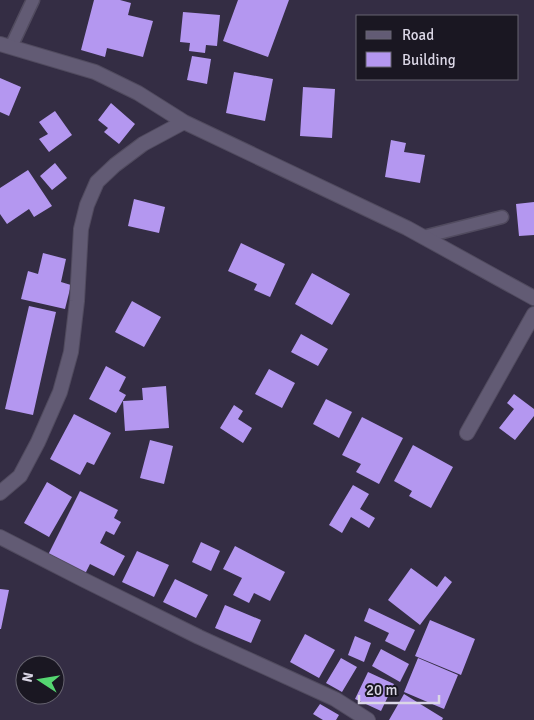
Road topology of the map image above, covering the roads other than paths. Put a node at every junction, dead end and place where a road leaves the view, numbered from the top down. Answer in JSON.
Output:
{"nodes":[{"id":1,"x":33,"y":0,"type":"edge"},
{"id":2,"x":5,"y":46,"type":"edge"},
{"id":3,"x":184,"y":122,"type":"junction"},
{"id":4,"x":502,"y":217,"type":"dead end"},
{"id":5,"x":423,"y":237,"type":"junction"},
{"id":6,"x":534,"y":298,"type":"edge"},
{"id":7,"x":534,"y":314,"type":"edge"},
{"id":8,"x":467,"y":433,"type":"dead end"},
{"id":9,"x":0,"y":493,"type":"edge"},
{"id":10,"x":0,"y":537,"type":"edge"},
{"id":11,"x":368,"y":720,"type":"edge"}],
"edges":[{"from":1,"to":2,"type":"lane"},
{"from":2,"to":3,"type":"street"},
{"from":3,"to":5,"type":"street"},
{"from":3,"to":9,"type":"street"},
{"from":4,"to":5,"type":"lane"},
{"from":5,"to":6,"type":"street"},
{"from":7,"to":8,"type":"street"},
{"from":10,"to":11,"type":"street"}]}
